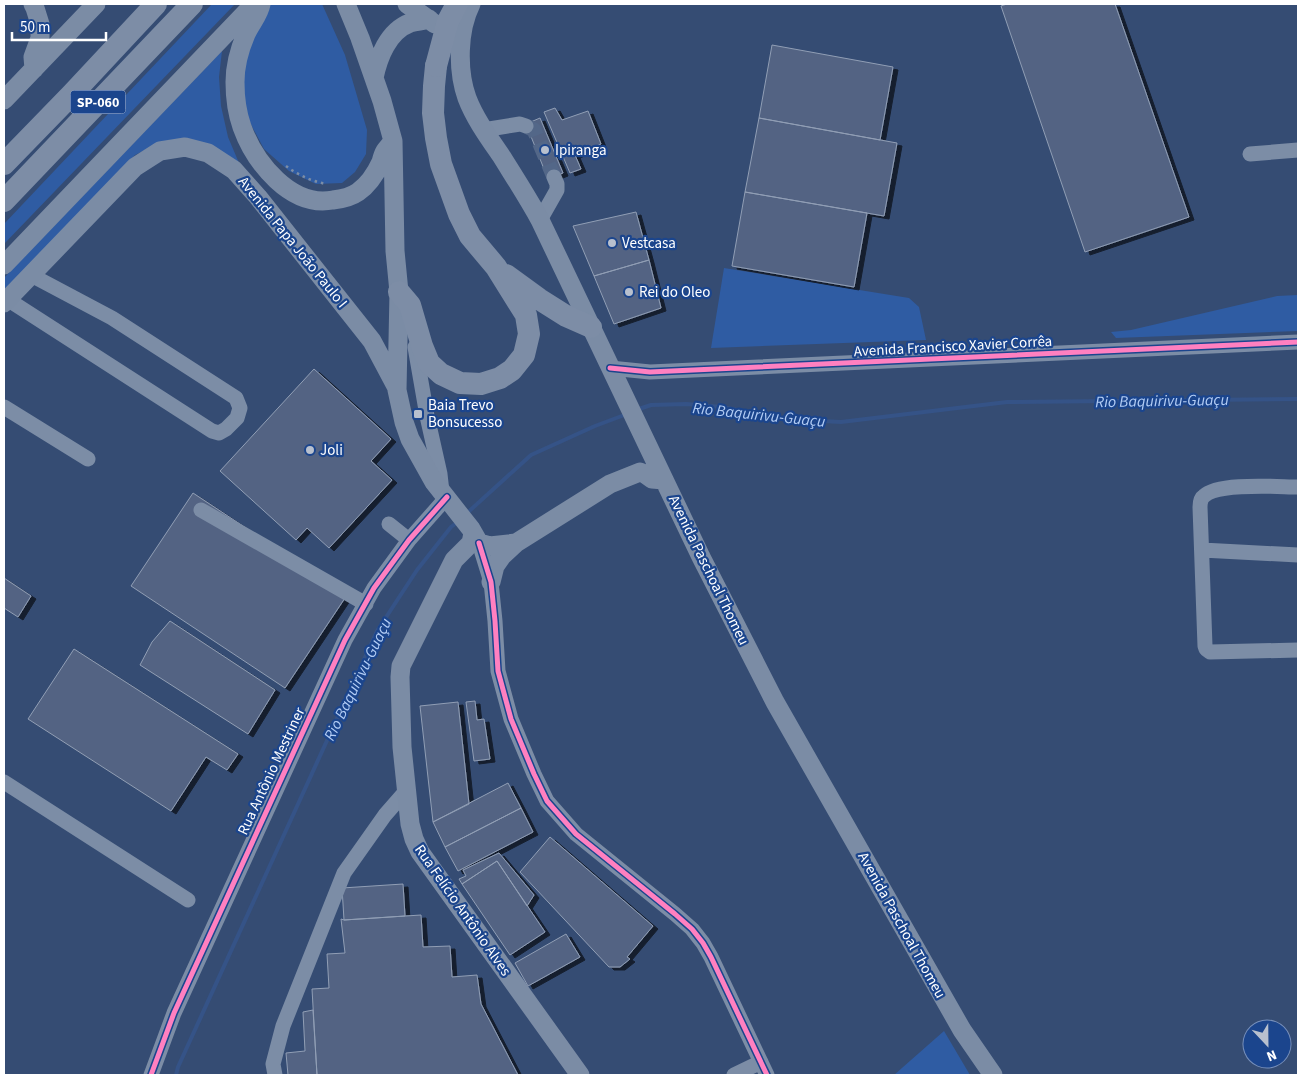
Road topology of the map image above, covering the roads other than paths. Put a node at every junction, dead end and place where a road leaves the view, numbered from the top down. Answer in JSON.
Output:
{"nodes":[{"id":1,"x":33,"y":4,"type":"edge"},
{"id":2,"x":96,"y":4,"type":"edge"},
{"id":3,"x":156,"y":4,"type":"edge"},
{"id":4,"x":192,"y":4,"type":"edge"},
{"id":5,"x":254,"y":4,"type":"edge"},
{"id":6,"x":261,"y":4,"type":"edge"},
{"id":7,"x":346,"y":4,"type":"edge"},
{"id":8,"x":407,"y":4,"type":"edge"},
{"id":9,"x":457,"y":4,"type":"edge"},
{"id":10,"x":471,"y":4,"type":"edge"},
{"id":11,"x":429,"y":19,"type":"junction"},
{"id":12,"x":460,"y":49,"type":"junction"},
{"id":13,"x":34,"y":69,"type":"junction"},
{"id":14,"x":374,"y":78,"type":"junction"},
{"id":15,"x":4,"y":100,"type":"edge"},
{"id":16,"x":526,"y":126,"type":"dead end"},
{"id":17,"x":483,"y":130,"type":"junction"},
{"id":18,"x":26,"y":141,"type":"junction"},
{"id":19,"x":393,"y":141,"type":"junction"},
{"id":20,"x":1298,"y":150,"type":"edge"},
{"id":21,"x":4,"y":152,"type":"edge"},
{"id":22,"x":1250,"y":154,"type":"dead end"},
{"id":23,"x":4,"y":164,"type":"edge"},
{"id":24,"x":554,"y":177,"type":"tunnel mouth"},
{"id":25,"x":4,"y":201,"type":"edge"},
{"id":26,"x":540,"y":220,"type":"junction"},
{"id":27,"x":4,"y":265,"type":"edge"},
{"id":28,"x":496,"y":267,"type":"junction"},
{"id":29,"x":31,"y":275,"type":"junction"},
{"id":30,"x":399,"y":292,"type":"junction"},
{"id":31,"x":6,"y":301,"type":"edge"},
{"id":32,"x":591,"y":327,"type":"junction"},
{"id":33,"x":1298,"y":342,"type":"edge"},
{"id":34,"x":610,"y":368,"type":"junction"},
{"id":35,"x":650,"y":372,"type":"junction"},
{"id":36,"x":398,"y":390,"type":"junction"},
{"id":37,"x":623,"y":394,"type":"junction"},
{"id":38,"x":4,"y":406,"type":"edge"},
{"id":39,"x":643,"y":434,"type":"junction"},
{"id":40,"x":88,"y":459,"type":"dead end"},
{"id":41,"x":664,"y":480,"type":"junction"},
{"id":42,"x":610,"y":484,"type":"junction"},
{"id":43,"x":1298,"y":487,"type":"edge"},
{"id":44,"x":448,"y":499,"type":"junction"},
{"id":45,"x":201,"y":510,"type":"dead end"},
{"id":46,"x":389,"y":524,"type":"dead end"},
{"id":47,"x":474,"y":535,"type":"junction"},
{"id":48,"x":409,"y":540,"type":"junction"},
{"id":49,"x":516,"y":543,"type":"junction"},
{"id":50,"x":1202,"y":550,"type":"junction"},
{"id":51,"x":1298,"y":555,"type":"edge"},
{"id":52,"x":491,"y":582,"type":"junction"},
{"id":53,"x":366,"y":604,"type":"junction"},
{"id":54,"x":1298,"y":650,"type":"edge"},
{"id":55,"x":4,"y":782,"type":"edge"},
{"id":56,"x":406,"y":791,"type":"junction"},
{"id":57,"x":188,"y":900,"type":"dead end"},
{"id":58,"x":764,"y":1069,"type":"edge"},
{"id":59,"x":151,"y":1075,"type":"edge"},
{"id":60,"x":274,"y":1075,"type":"edge"},
{"id":61,"x":580,"y":1075,"type":"edge"},
{"id":62,"x":734,"y":1075,"type":"edge"},
{"id":63,"x":993,"y":1075,"type":"edge"}],
"edges":[{"from":1,"to":13,"type":"main road"},
{"from":2,"to":13,"type":"main road"},
{"from":3,"to":18,"type":"highway","number":"SP-060"},
{"from":4,"to":25,"type":"highway","number":"SP-060"},
{"from":5,"to":27,"type":"main road"},
{"from":6,"to":19,"type":"main road"},
{"from":7,"to":14,"type":"main road"},
{"from":8,"to":11,"type":"main road"},
{"from":9,"to":28,"type":"highway","bridge":true},
{"from":10,"to":12,"type":"main road"},
{"from":11,"to":12,"type":"main road"},
{"from":11,"to":14,"type":"main road"},
{"from":12,"to":17,"type":"main road","name":"Avenida Paschoal Thomeu"},
{"from":13,"to":15,"type":"main road"},
{"from":14,"to":19,"type":"main road"},
{"from":16,"to":17,"type":"street"},
{"from":17,"to":26,"type":"main road","name":"Avenida Paschoal Thomeu"},
{"from":18,"to":21,"type":"highway"},
{"from":18,"to":23,"type":"highway","number":"SP-060"},
{"from":19,"to":30,"type":"main road"},
{"from":20,"to":22,"type":"street"},
{"from":24,"to":26,"type":"street"},
{"from":26,"to":32,"type":"main road","name":"Avenida Paschoal Thomeu"},
{"from":28,"to":30,"type":"highway"},
{"from":28,"to":32,"type":"highway"},
{"from":29,"to":31,"type":"main road","name":"Avenida Papa João Paulo I"},
{"from":29,"to":31,"type":"street"},
{"from":29,"to":36,"type":"main road","name":"Avenida Papa João Paulo I"},
{"from":30,"to":36,"type":"main road"},
{"from":30,"to":44,"type":"street"},
{"from":32,"to":34,"type":"main road","name":"Avenida Paschoal Thomeu"},
{"from":33,"to":35,"type":"street","name":"Avenida Francisco Xavier Corrêa"},
{"from":34,"to":35,"type":"street","name":"Avenida Francisco Xavier Corrêa"},
{"from":34,"to":37,"type":"main road","name":"Avenida Paschoal Thomeu"},
{"from":35,"to":37,"type":"street","name":"Avenida Francisco Xavier Corrêa"},
{"from":36,"to":44,"type":"main road"},
{"from":37,"to":39,"type":"main road","name":"Avenida Paschoal Thomeu"},
{"from":38,"to":40,"type":"street"},
{"from":39,"to":41,"type":"main road","name":"Avenida Paschoal Thomeu"},
{"from":39,"to":42,"type":"main road"},
{"from":41,"to":42,"type":"main road"},
{"from":41,"to":63,"type":"main road","name":"Avenida Paschoal Thomeu"},
{"from":42,"to":49,"type":"main road"},
{"from":43,"to":50,"type":"street"},
{"from":44,"to":47,"type":"main road"},
{"from":44,"to":48,"type":"street","name":"Rua Antônio Mestriner"},
{"from":45,"to":53,"type":"street"},
{"from":46,"to":48,"type":"street"},
{"from":47,"to":49,"type":"main road"},
{"from":47,"to":52,"type":"street"},
{"from":47,"to":56,"type":"main road","name":"Rua Felício Antônio Alves"},
{"from":48,"to":53,"type":"street","name":"Rua Antônio Mestriner"},
{"from":49,"to":52,"type":"main road"},
{"from":50,"to":51,"type":"street"},
{"from":50,"to":54,"type":"street"},
{"from":52,"to":58,"type":"street"},
{"from":53,"to":59,"type":"street","name":"Rua Antônio Mestriner"},
{"from":55,"to":57,"type":"street"},
{"from":56,"to":60,"type":"street"},
{"from":56,"to":61,"type":"main road","name":"Rua Felício Antônio Alves"},
{"from":58,"to":62,"type":"street"}]}
